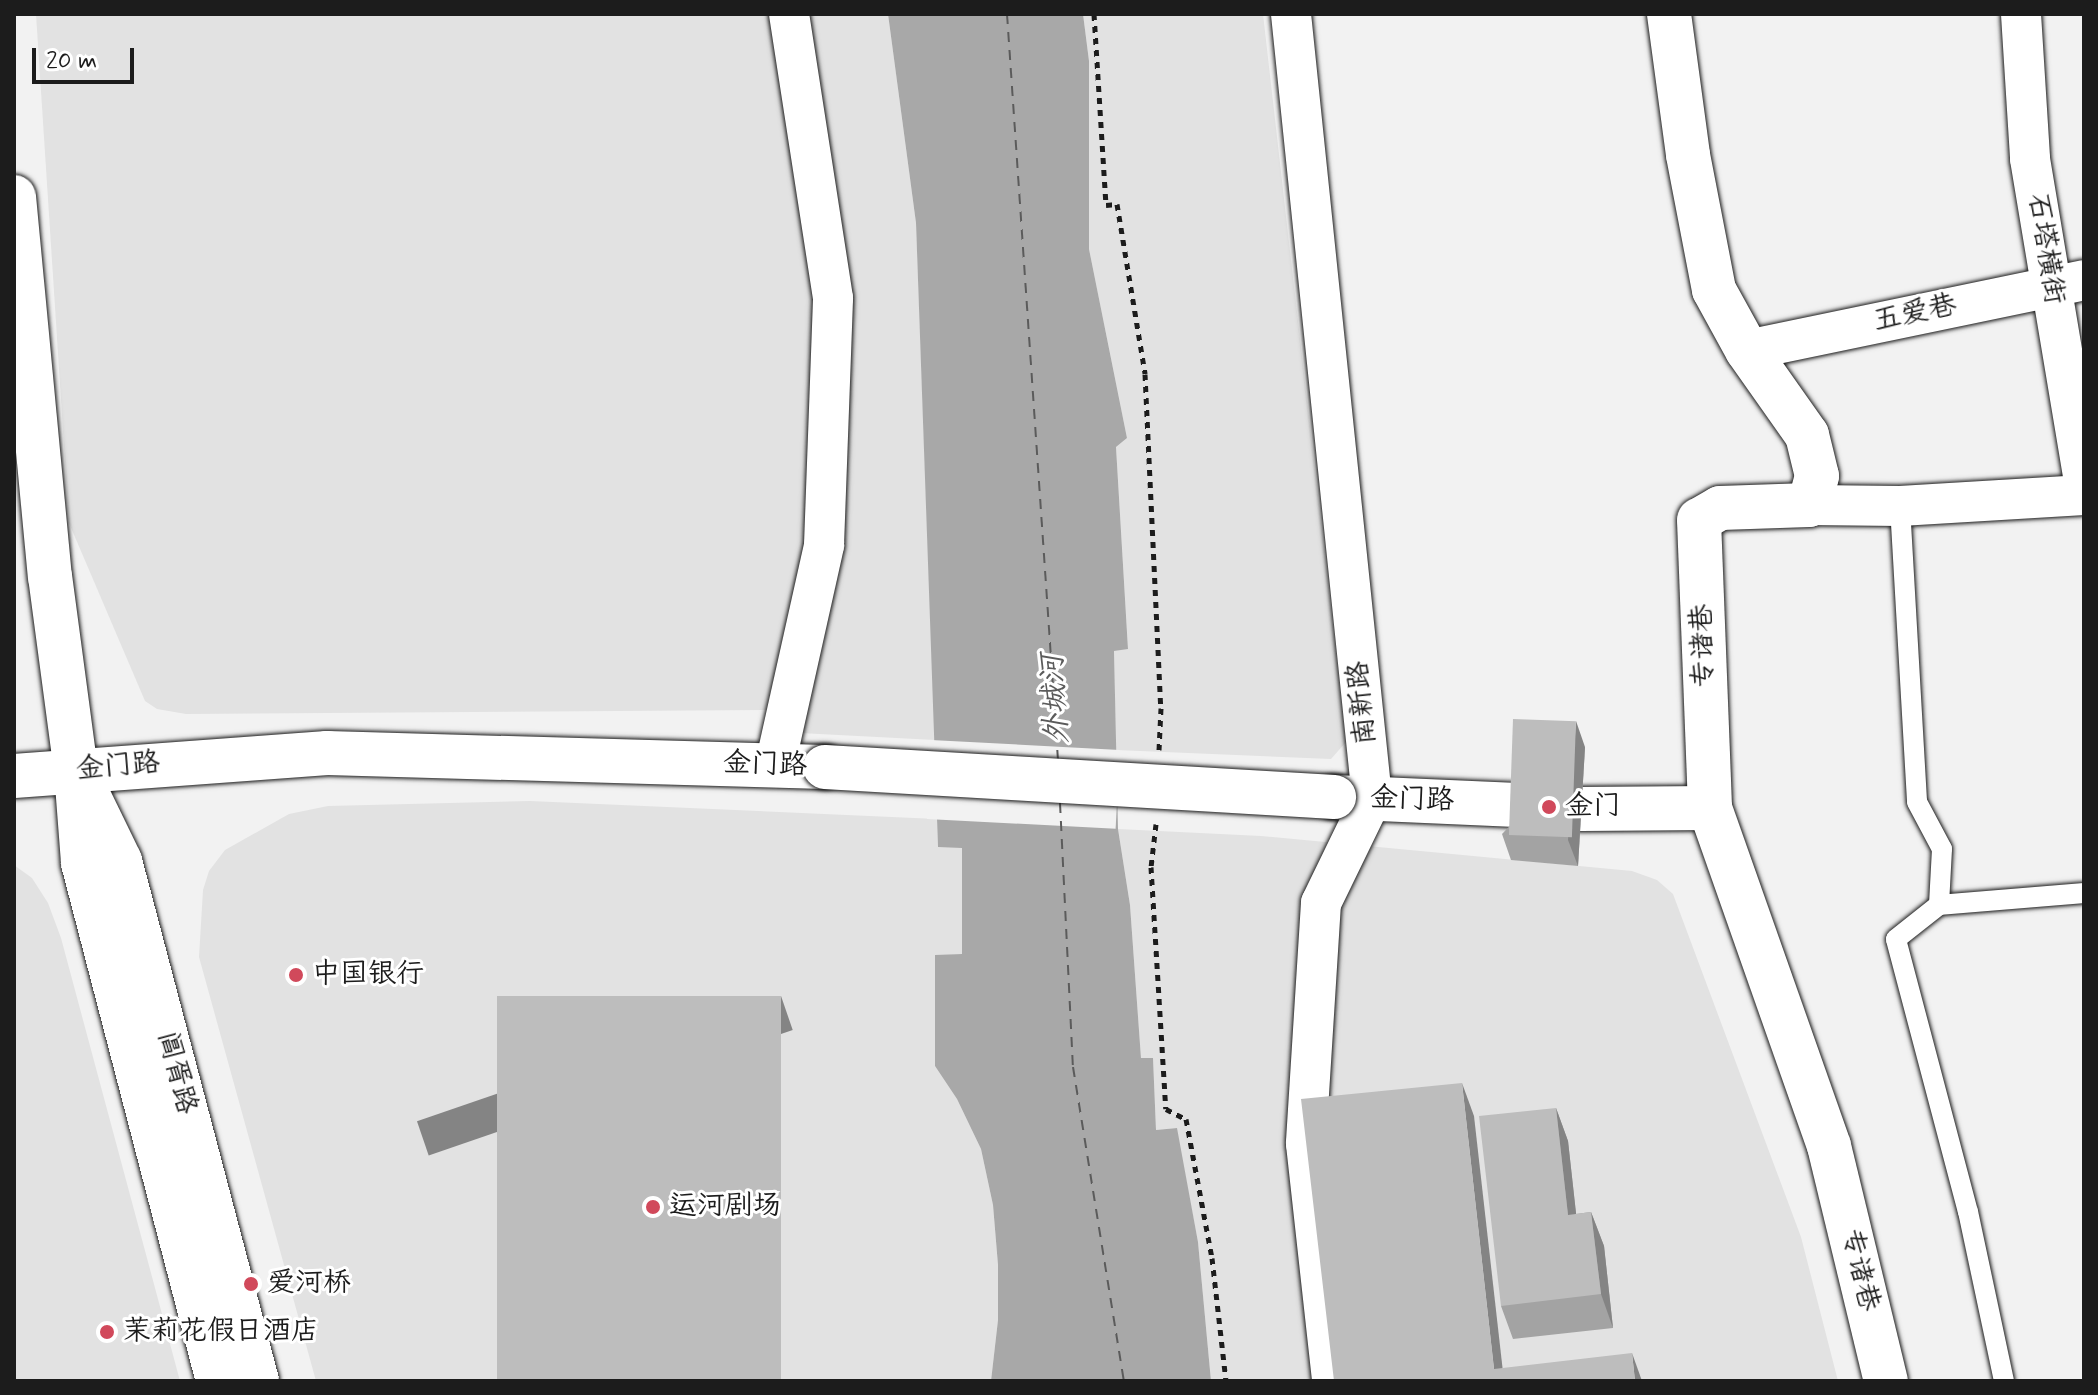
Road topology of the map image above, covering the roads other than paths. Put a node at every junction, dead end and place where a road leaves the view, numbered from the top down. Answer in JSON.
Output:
{"nodes":[{"id":1,"x":789,"y":14,"type":"edge"},
{"id":2,"x":1291,"y":14,"type":"edge"},
{"id":3,"x":1669,"y":14,"type":"edge"},
{"id":4,"x":2021,"y":14,"type":"edge"},
{"id":5,"x":14,"y":197,"type":"edge"},
{"id":6,"x":2067,"y":283,"type":"edge"},
{"id":7,"x":1747,"y":350,"type":"junction"},
{"id":8,"x":2084,"y":482,"type":"edge"},
{"id":9,"x":2084,"y":495,"type":"edge"},
{"id":10,"x":1809,"y":505,"type":"junction"},
{"id":11,"x":1900,"y":506,"type":"junction"},
{"id":12,"x":775,"y":765,"type":"junction"},
{"id":13,"x":76,"y":771,"type":"junction"},
{"id":14,"x":14,"y":776,"type":"edge"},
{"id":15,"x":1353,"y":797,"type":"junction"},
{"id":16,"x":1517,"y":805,"type":"edge"},
{"id":17,"x":1710,"y":808,"type":"junction"},
{"id":18,"x":1581,"y":809,"type":"dead end"},
{"id":19,"x":2084,"y":893,"type":"edge"},
{"id":20,"x":1939,"y":905,"type":"junction"},
{"id":21,"x":218,"y":1381,"type":"edge"},
{"id":22,"x":257,"y":1381,"type":"edge"},
{"id":23,"x":1332,"y":1381,"type":"edge"},
{"id":24,"x":1886,"y":1381,"type":"edge"},
{"id":25,"x":2004,"y":1381,"type":"edge"}],
"edges":[{"from":1,"to":12,"type":"street"},
{"from":2,"to":15,"type":"street","name":"南新路"},
{"from":3,"to":7,"type":"street"},
{"from":4,"to":6,"type":"street","name":"石塔横街"},
{"from":5,"to":13,"type":"street","name":"阊胥路"},
{"from":6,"to":7,"type":"street","name":"五爱巷"},
{"from":6,"to":8,"type":"street","name":"石塔横街"},
{"from":7,"to":10,"type":"street"},
{"from":9,"to":11,"type":"street"},
{"from":10,"to":11,"type":"street"},
{"from":10,"to":17,"type":"street","name":"专诸巷"},
{"from":11,"to":20,"type":"lane"},
{"from":12,"to":13,"type":"street","name":"金门路"},
{"from":12,"to":15,"type":"street","name":"金门路","bridge":true},
{"from":13,"to":14,"type":"street","name":"金门路"},
{"from":13,"to":21,"type":"street","name":"阊胥路"},
{"from":13,"to":22,"type":"street","name":"阊胥路"},
{"from":15,"to":16,"type":"street","name":"金门路"},
{"from":15,"to":23,"type":"street"},
{"from":17,"to":18,"type":"street"},
{"from":17,"to":24,"type":"street","name":"专诸巷"},
{"from":19,"to":20,"type":"lane"},
{"from":20,"to":25,"type":"lane"}]}
